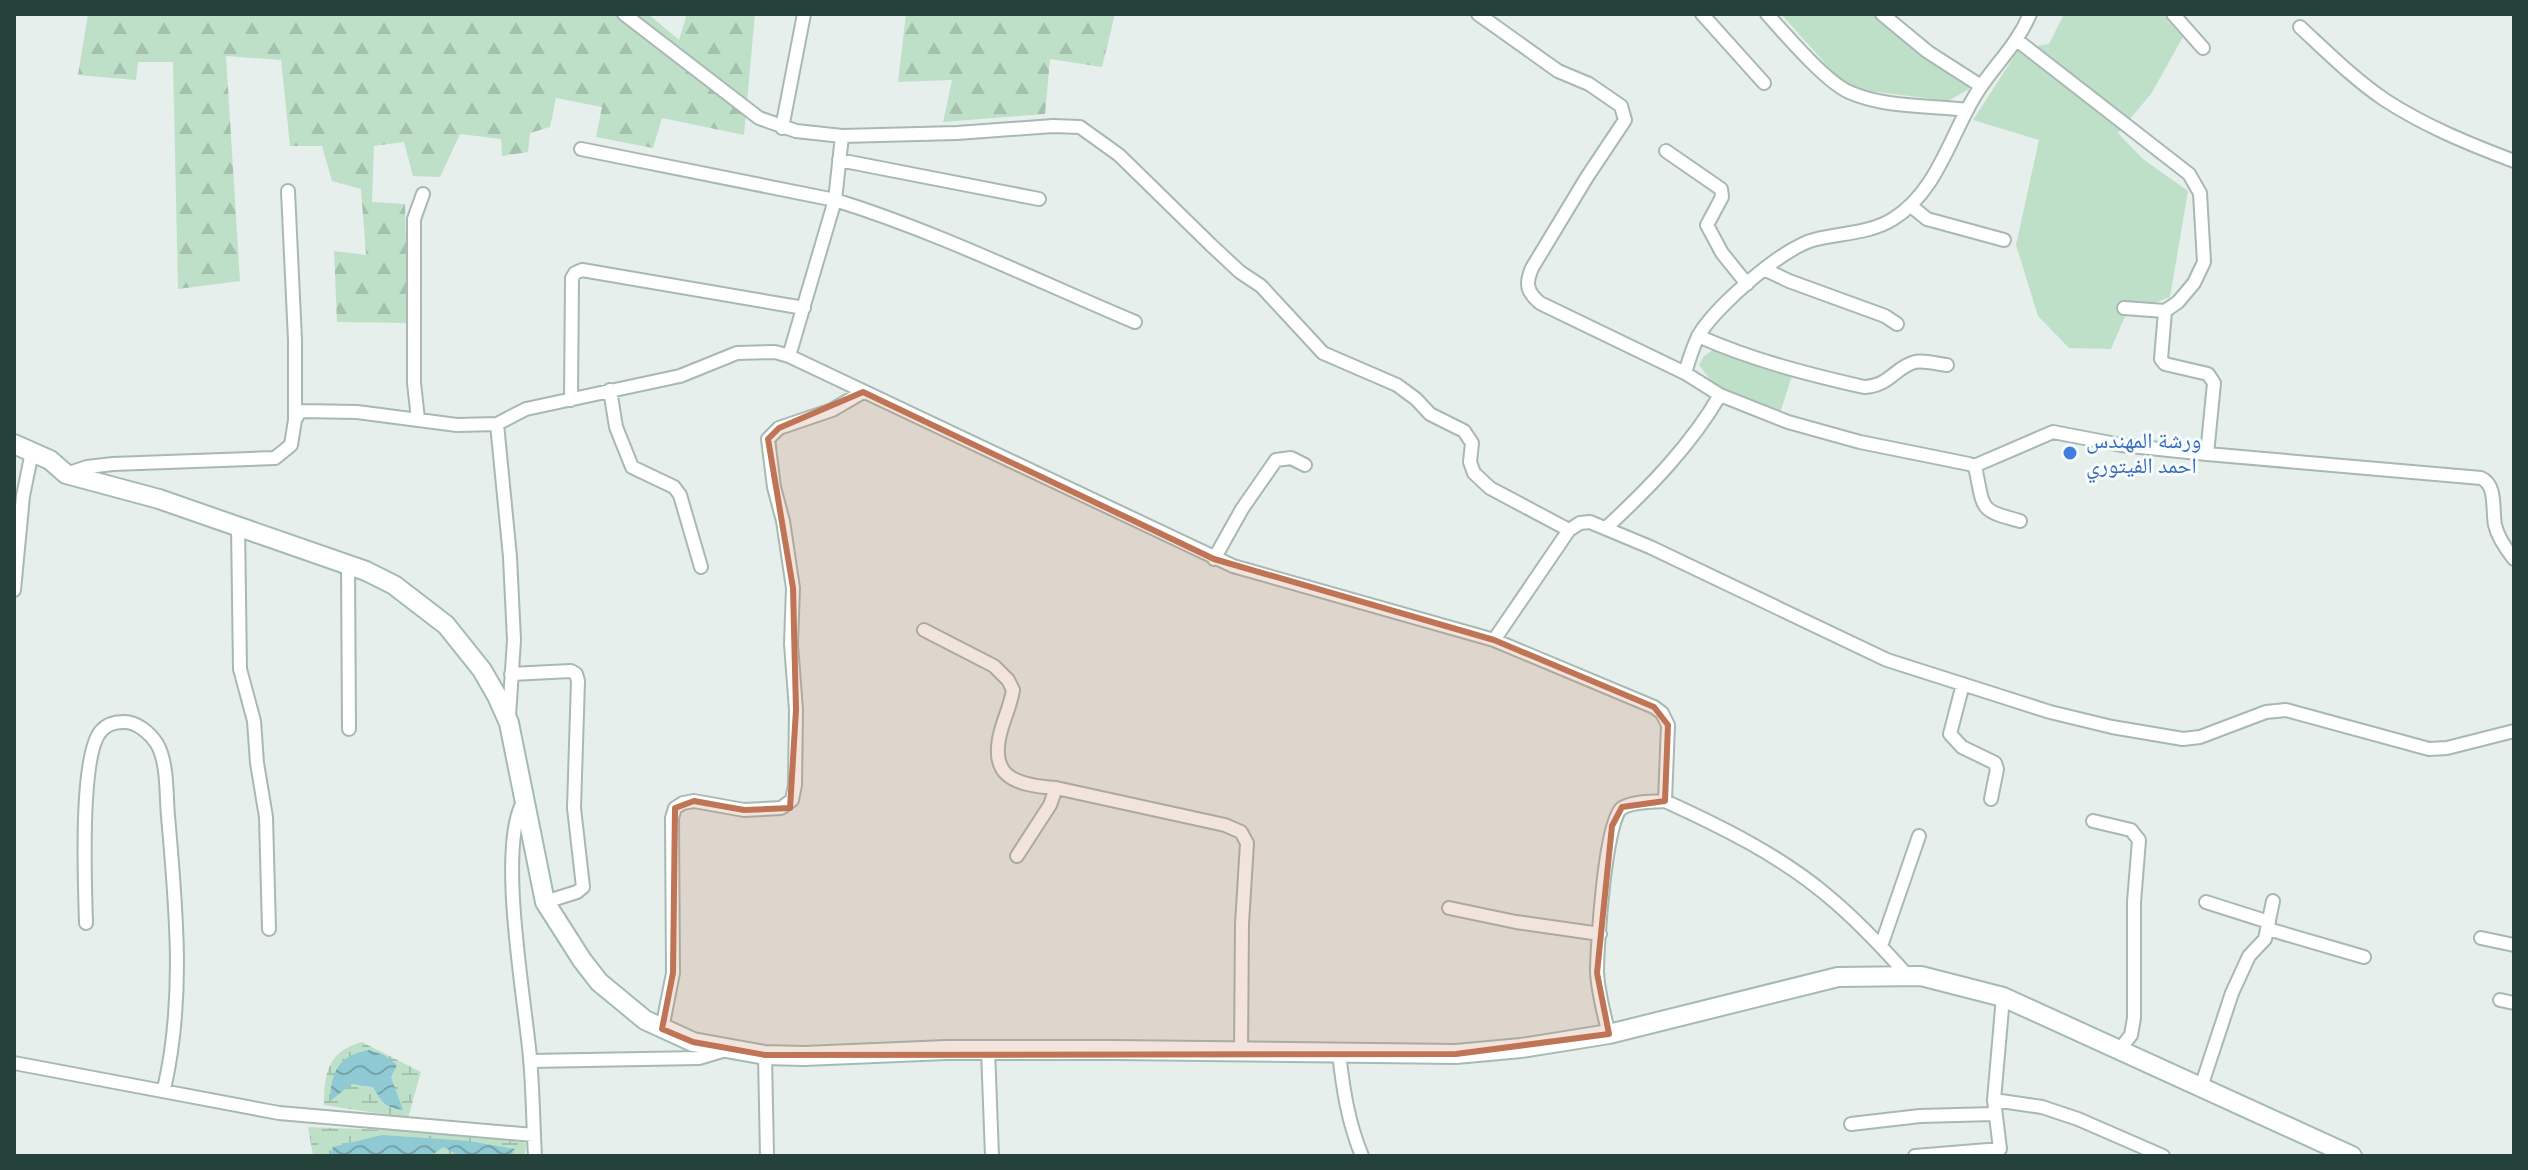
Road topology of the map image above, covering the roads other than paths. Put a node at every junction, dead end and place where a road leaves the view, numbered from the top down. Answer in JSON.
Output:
{"nodes":[{"id":1,"x":624,"y":14,"type":"edge"},
{"id":2,"x":804,"y":14,"type":"edge"},
{"id":3,"x":1478,"y":14,"type":"edge"},
{"id":4,"x":1702,"y":14,"type":"edge"},
{"id":5,"x":1767,"y":14,"type":"edge"},
{"id":6,"x":1882,"y":14,"type":"edge"},
{"id":7,"x":2030,"y":14,"type":"edge"},
{"id":8,"x":2173,"y":14,"type":"edge"},
{"id":9,"x":2300,"y":27,"type":"dead end"},
{"id":10,"x":2018,"y":41,"type":"junction"},
{"id":11,"x":2203,"y":48,"type":"dead end"},
{"id":12,"x":1764,"y":83,"type":"dead end"},
{"id":13,"x":1981,"y":86,"type":"junction"},
{"id":14,"x":1967,"y":110,"type":"junction"},
{"id":15,"x":782,"y":128,"type":"junction"},
{"id":16,"x":842,"y":136,"type":"junction"},
{"id":17,"x":581,"y":149,"type":"dead end"},
{"id":18,"x":1666,"y":151,"type":"dead end"},
{"id":19,"x":839,"y":160,"type":"junction"},
{"id":20,"x":2514,"y":161,"type":"edge"},
{"id":21,"x":288,"y":191,"type":"dead end"},
{"id":22,"x":423,"y":194,"type":"dead end"},
{"id":23,"x":1039,"y":199,"type":"dead end"},
{"id":24,"x":835,"y":200,"type":"junction"},
{"id":25,"x":1911,"y":206,"type":"junction"},
{"id":26,"x":2004,"y":240,"type":"dead end"},
{"id":27,"x":1766,"y":270,"type":"junction"},
{"id":28,"x":1747,"y":284,"type":"junction"},
{"id":29,"x":804,"y":308,"type":"junction"},
{"id":30,"x":2124,"y":308,"type":"dead end"},
{"id":31,"x":2165,"y":311,"type":"junction"},
{"id":32,"x":1135,"y":322,"type":"dead end"},
{"id":33,"x":1897,"y":324,"type":"dead end"},
{"id":34,"x":1698,"y":336,"type":"junction"},
{"id":35,"x":789,"y":356,"type":"junction"},
{"id":36,"x":1947,"y":365,"type":"dead end"},
{"id":37,"x":1685,"y":373,"type":"junction"},
{"id":38,"x":610,"y":390,"type":"junction"},
{"id":39,"x":863,"y":392,"type":"junction"},
{"id":40,"x":1720,"y":395,"type":"junction"},
{"id":41,"x":571,"y":400,"type":"junction"},
{"id":42,"x":418,"y":419,"type":"junction"},
{"id":43,"x":295,"y":420,"type":"junction"},
{"id":44,"x":497,"y":424,"type":"junction"},
{"id":45,"x":14,"y":444,"type":"edge"},
{"id":46,"x":32,"y":452,"type":"junction"},
{"id":47,"x":2207,"y":454,"type":"junction"},
{"id":48,"x":1305,"y":465,"type":"dead end"},
{"id":49,"x":1974,"y":466,"type":"junction"},
{"id":50,"x":66,"y":474,"type":"junction"},
{"id":51,"x":2020,"y":521,"type":"dead end"},
{"id":52,"x":238,"y":526,"type":"junction"},
{"id":53,"x":1607,"y":527,"type":"junction"},
{"id":54,"x":1569,"y":530,"type":"junction"},
{"id":55,"x":1214,"y":559,"type":"junction"},
{"id":56,"x":2514,"y":559,"type":"edge"},
{"id":57,"x":348,"y":565,"type":"junction"},
{"id":58,"x":701,"y":567,"type":"dead end"},
{"id":59,"x":14,"y":590,"type":"edge"},
{"id":60,"x":924,"y":630,"type":"dead end"},
{"id":61,"x":1494,"y":640,"type":"junction"},
{"id":62,"x":511,"y":674,"type":"junction"},
{"id":63,"x":1963,"y":684,"type":"junction"},
{"id":64,"x":509,"y":723,"type":"junction"},
{"id":65,"x":349,"y":729,"type":"dead end"},
{"id":66,"x":2514,"y":731,"type":"edge"},
{"id":67,"x":1056,"y":788,"type":"junction"},
{"id":68,"x":1991,"y":799,"type":"dead end"},
{"id":69,"x":1665,"y":801,"type":"junction"},
{"id":70,"x":523,"y":802,"type":"junction"},
{"id":71,"x":2093,"y":821,"type":"dead end"},
{"id":72,"x":1919,"y":836,"type":"dead end"},
{"id":73,"x":1017,"y":856,"type":"dead end"},
{"id":74,"x":2273,"y":901,"type":"dead end"},
{"id":75,"x":545,"y":902,"type":"junction"},
{"id":76,"x":2206,"y":902,"type":"dead end"},
{"id":77,"x":1449,"y":908,"type":"dead end"},
{"id":78,"x":86,"y":923,"type":"dead end"},
{"id":79,"x":2268,"y":926,"type":"junction"},
{"id":80,"x":269,"y":929,"type":"dead end"},
{"id":81,"x":1600,"y":934,"type":"junction"},
{"id":82,"x":2481,"y":938,"type":"dead end"},
{"id":83,"x":2514,"y":945,"type":"edge"},
{"id":84,"x":1881,"y":946,"type":"junction"},
{"id":85,"x":2364,"y":957,"type":"dead end"},
{"id":86,"x":1908,"y":976,"type":"junction"},
{"id":87,"x":2003,"y":997,"type":"junction"},
{"id":88,"x":2500,"y":1000,"type":"dead end"},
{"id":89,"x":2514,"y":1003,"type":"edge"},
{"id":90,"x":662,"y":1029,"type":"junction"},
{"id":91,"x":1609,"y":1034,"type":"junction"},
{"id":92,"x":730,"y":1049,"type":"junction"},
{"id":93,"x":2120,"y":1049,"type":"junction"},
{"id":94,"x":988,"y":1050,"type":"junction"},
{"id":95,"x":1241,"y":1052,"type":"junction"},
{"id":96,"x":1339,"y":1053,"type":"junction"},
{"id":97,"x":765,"y":1055,"type":"junction"},
{"id":98,"x":530,"y":1061,"type":"junction"},
{"id":99,"x":14,"y":1063,"type":"edge"},
{"id":100,"x":2201,"y":1087,"type":"junction"},
{"id":101,"x":164,"y":1089,"type":"junction"},
{"id":102,"x":1994,"y":1107,"type":"junction"},
{"id":103,"x":1851,"y":1124,"type":"dead end"},
{"id":104,"x":534,"y":1135,"type":"junction"},
{"id":105,"x":2001,"y":1152,"type":"edge"},
{"id":106,"x":535,"y":1156,"type":"edge"},
{"id":107,"x":767,"y":1156,"type":"edge"},
{"id":108,"x":992,"y":1156,"type":"edge"},
{"id":109,"x":1362,"y":1156,"type":"edge"},
{"id":110,"x":1915,"y":1156,"type":"edge"},
{"id":111,"x":2163,"y":1156,"type":"edge"},
{"id":112,"x":2352,"y":1156,"type":"edge"}],
"edges":[{"from":1,"to":15,"type":"street"},
{"from":2,"to":15,"type":"street"},
{"from":3,"to":37,"type":"street"},
{"from":4,"to":12,"type":"street"},
{"from":5,"to":14,"type":"street"},
{"from":6,"to":13,"type":"street"},
{"from":7,"to":10,"type":"street"},
{"from":8,"to":11,"type":"street"},
{"from":9,"to":20,"type":"street"},
{"from":10,"to":13,"type":"street"},
{"from":10,"to":31,"type":"street"},
{"from":13,"to":14,"type":"street"},
{"from":14,"to":25,"type":"street"},
{"from":15,"to":16,"type":"street"},
{"from":16,"to":19,"type":"street"},
{"from":16,"to":54,"type":"street"},
{"from":17,"to":24,"type":"street"},
{"from":18,"to":28,"type":"street"},
{"from":19,"to":23,"type":"street"},
{"from":19,"to":24,"type":"street"},
{"from":21,"to":43,"type":"street"},
{"from":22,"to":42,"type":"street"},
{"from":24,"to":29,"type":"street"},
{"from":24,"to":32,"type":"street"},
{"from":25,"to":26,"type":"street"},
{"from":25,"to":27,"type":"street"},
{"from":27,"to":28,"type":"street"},
{"from":27,"to":33,"type":"street"},
{"from":28,"to":34,"type":"street"},
{"from":29,"to":35,"type":"street"},
{"from":29,"to":41,"type":"street"},
{"from":30,"to":31,"type":"street"},
{"from":31,"to":47,"type":"street"},
{"from":34,"to":36,"type":"street"},
{"from":34,"to":37,"type":"street"},
{"from":35,"to":38,"type":"street"},
{"from":35,"to":39,"type":"street"},
{"from":37,"to":40,"type":"street"},
{"from":38,"to":41,"type":"street"},
{"from":38,"to":58,"type":"street"},
{"from":39,"to":55,"type":"street"},
{"from":39,"to":90,"type":"street"},
{"from":40,"to":49,"type":"street"},
{"from":40,"to":53,"type":"street"},
{"from":41,"to":44,"type":"street"},
{"from":42,"to":43,"type":"street"},
{"from":42,"to":44,"type":"street"},
{"from":43,"to":50,"type":"street"},
{"from":44,"to":62,"type":"street"},
{"from":45,"to":46,"type":"main road"},
{"from":46,"to":50,"type":"main road"},
{"from":46,"to":59,"type":"street"},
{"from":47,"to":49,"type":"street"},
{"from":47,"to":56,"type":"street"},
{"from":48,"to":55,"type":"street"},
{"from":49,"to":51,"type":"street"},
{"from":50,"to":52,"type":"main road"},
{"from":52,"to":57,"type":"main road"},
{"from":52,"to":80,"type":"street"},
{"from":53,"to":54,"type":"street"},
{"from":53,"to":63,"type":"street"},
{"from":54,"to":61,"type":"street"},
{"from":55,"to":61,"type":"street"},
{"from":57,"to":64,"type":"main road"},
{"from":57,"to":65,"type":"street"},
{"from":60,"to":67,"type":"street"},
{"from":61,"to":69,"type":"street"},
{"from":62,"to":64,"type":"street"},
{"from":62,"to":75,"type":"street"},
{"from":63,"to":66,"type":"street"},
{"from":63,"to":68,"type":"street"},
{"from":64,"to":70,"type":"main road"},
{"from":67,"to":73,"type":"street"},
{"from":67,"to":95,"type":"street"},
{"from":69,"to":81,"type":"street"},
{"from":69,"to":84,"type":"street"},
{"from":70,"to":75,"type":"main road"},
{"from":70,"to":98,"type":"street"},
{"from":71,"to":93,"type":"street"},
{"from":72,"to":84,"type":"street"},
{"from":74,"to":79,"type":"street"},
{"from":75,"to":90,"type":"main road"},
{"from":76,"to":79,"type":"street"},
{"from":77,"to":81,"type":"street"},
{"from":78,"to":101,"type":"street"},
{"from":79,"to":85,"type":"street"},
{"from":79,"to":100,"type":"street"},
{"from":81,"to":91,"type":"street"},
{"from":82,"to":83,"type":"street"},
{"from":84,"to":86,"type":"street"},
{"from":86,"to":87,"type":"main road"},
{"from":86,"to":91,"type":"main road"},
{"from":87,"to":93,"type":"main road"},
{"from":87,"to":102,"type":"street"},
{"from":88,"to":89,"type":"street"},
{"from":90,"to":92,"type":"main road"},
{"from":91,"to":96,"type":"main road"},
{"from":92,"to":97,"type":"main road"},
{"from":92,"to":98,"type":"street"},
{"from":93,"to":100,"type":"main road"},
{"from":94,"to":95,"type":"main road"},
{"from":94,"to":97,"type":"main road"},
{"from":94,"to":108,"type":"street"},
{"from":95,"to":96,"type":"main road"},
{"from":96,"to":109,"type":"street"},
{"from":97,"to":107,"type":"street"},
{"from":98,"to":104,"type":"street"},
{"from":99,"to":101,"type":"street"},
{"from":100,"to":112,"type":"main road"},
{"from":101,"to":104,"type":"street"},
{"from":102,"to":103,"type":"street"},
{"from":102,"to":105,"type":"street"},
{"from":102,"to":111,"type":"street"},
{"from":104,"to":106,"type":"street"},
{"from":105,"to":110,"type":"street"}]}
